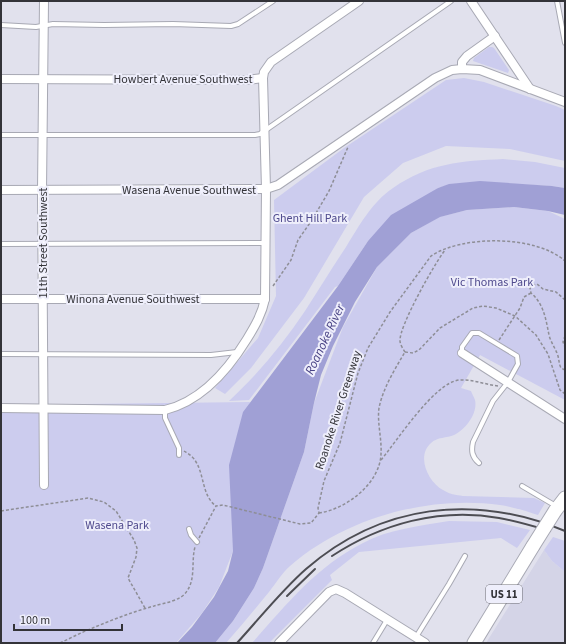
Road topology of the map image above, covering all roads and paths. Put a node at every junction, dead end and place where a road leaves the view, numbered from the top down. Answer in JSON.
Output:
{"nodes":[{"id":1,"x":44,"y":1,"type":"edge"},
{"id":2,"x":273,"y":1,"type":"edge"},
{"id":3,"x":359,"y":1,"type":"edge"},
{"id":4,"x":451,"y":1,"type":"edge"},
{"id":5,"x":471,"y":1,"type":"edge"},
{"id":6,"x":557,"y":1,"type":"edge"},
{"id":7,"x":1,"y":25,"type":"edge"},
{"id":8,"x":44,"y":26,"type":"junction"},
{"id":9,"x":495,"y":36,"type":"junction"},
{"id":10,"x":565,"y":43,"type":"edge"},
{"id":11,"x":462,"y":69,"type":"junction"},
{"id":12,"x":263,"y":78,"type":"junction"},
{"id":13,"x":1,"y":79,"type":"edge"},
{"id":14,"x":44,"y":80,"type":"junction"},
{"id":15,"x":530,"y":89,"type":"junction"},
{"id":16,"x":565,"y":102,"type":"edge"},
{"id":17,"x":265,"y":131,"type":"junction"},
{"id":18,"x":43,"y":134,"type":"junction"},
{"id":19,"x":1,"y":135,"type":"edge"},
{"id":20,"x":347,"y":137,"type":"junction"},
{"id":21,"x":266,"y":189,"type":"junction"},
{"id":22,"x":1,"y":190,"type":"edge"},
{"id":23,"x":42,"y":190,"type":"junction"},
{"id":24,"x":266,"y":243,"type":"junction"},
{"id":25,"x":1,"y":244,"type":"edge"},
{"id":26,"x":43,"y":244,"type":"junction"},
{"id":27,"x":446,"y":249,"type":"junction"},
{"id":28,"x":565,"y":261,"type":"edge"},
{"id":29,"x":531,"y":293,"type":"junction"},
{"id":30,"x":1,"y":299,"type":"edge"},
{"id":31,"x":43,"y":299,"type":"junction"},
{"id":32,"x":265,"y":299,"type":"junction"},
{"id":33,"x":565,"y":300,"type":"edge"},
{"id":34,"x":565,"y":336,"type":"edge"},
{"id":35,"x":497,"y":343,"type":"junction"},
{"id":36,"x":565,"y":348,"type":"edge"},
{"id":37,"x":240,"y":352,"type":"junction"},
{"id":38,"x":462,"y":353,"type":"joint"},
{"id":39,"x":1,"y":354,"type":"edge"},
{"id":40,"x":43,"y":354,"type":"junction"},
{"id":41,"x":565,"y":370,"type":"edge"},
{"id":42,"x":508,"y":382,"type":"junction"},
{"id":43,"x":1,"y":408,"type":"edge"},
{"id":44,"x":43,"y":408,"type":"junction"},
{"id":45,"x":165,"y":410,"type":"junction"},
{"id":46,"x":565,"y":419,"type":"edge"},
{"id":47,"x":179,"y":448,"type":"junction"},
{"id":48,"x":178,"y":454,"type":"dead end"},
{"id":49,"x":380,"y":460,"type":"junction"},
{"id":50,"x":479,"y":463,"type":"dead end"},
{"id":51,"x":44,"y":485,"type":"dead end"},
{"id":52,"x":522,"y":486,"type":"dead end"},
{"id":53,"x":216,"y":506,"type":"junction"},
{"id":54,"x":559,"y":506,"type":"edge"},
{"id":55,"x":1,"y":511,"type":"edge"},
{"id":56,"x":319,"y":513,"type":"junction"},
{"id":57,"x":188,"y":529,"type":"dead end"},
{"id":58,"x":197,"y":542,"type":"junction"},
{"id":59,"x":464,"y":556,"type":"dead end"},
{"id":60,"x":145,"y":608,"type":"junction"},
{"id":61,"x":387,"y":620,"type":"junction"},
{"id":62,"x":416,"y":637,"type":"junction"},
{"id":63,"x":60,"y":643,"type":"edge"},
{"id":64,"x":279,"y":643,"type":"edge"},
{"id":65,"x":373,"y":643,"type":"edge"},
{"id":66,"x":425,"y":643,"type":"edge"},
{"id":67,"x":474,"y":643,"type":"edge"}],
"edges":[{"from":1,"to":8,"type":"street","name":"11th Street Southwest"},
{"from":2,"to":8,"type":"lane"},
{"from":3,"to":12,"type":"street","name":"Howbert Avenue Southwest"},
{"from":4,"to":17,"type":"lane"},
{"from":5,"to":9,"type":"street"},
{"from":6,"to":10,"type":"lane"},
{"from":7,"to":8,"type":"lane"},
{"from":8,"to":14,"type":"street","name":"11th Street Southwest"},
{"from":9,"to":11,"type":"street"},
{"from":9,"to":15,"type":"street"},
{"from":11,"to":15,"type":"street","name":"Wasena Avenue Southwest"},
{"from":11,"to":20,"type":"street","name":"Wasena Avenue Southwest"},
{"from":12,"to":14,"type":"street","name":"Howbert Avenue Southwest"},
{"from":12,"to":17,"type":"street"},
{"from":13,"to":14,"type":"street","name":"Howbert Avenue Southwest"},
{"from":14,"to":18,"type":"street","name":"11th Street Southwest"},
{"from":15,"to":16,"type":"street","name":"Wasena Avenue Southwest"},
{"from":17,"to":18,"type":"lane"},
{"from":17,"to":21,"type":"street"},
{"from":18,"to":19,"type":"lane"},
{"from":18,"to":23,"type":"street","name":"11th Street Southwest"},
{"from":20,"to":21,"type":"street","name":"Wasena Avenue Southwest"},
{"from":20,"to":32,"type":"path"},
{"from":21,"to":23,"type":"street","name":"Wasena Avenue Southwest"},
{"from":21,"to":24,"type":"street"},
{"from":22,"to":23,"type":"street","name":"Wasena Avenue Southwest"},
{"from":23,"to":26,"type":"street","name":"11th Street Southwest"},
{"from":24,"to":26,"type":"lane"},
{"from":24,"to":32,"type":"street"},
{"from":25,"to":26,"type":"lane"},
{"from":26,"to":31,"type":"street","name":"11th Street Southwest"},
{"from":27,"to":28,"type":"path","name":"Roanoke River Greenway"},
{"from":27,"to":49,"type":"path"},
{"from":27,"to":56,"type":"path","name":"Roanoke River Greenway"},
{"from":29,"to":33,"type":"path"},
{"from":29,"to":35,"type":"path"},
{"from":29,"to":41,"type":"path"},
{"from":30,"to":31,"type":"street","name":"Winona Avenue Southwest"},
{"from":31,"to":32,"type":"street","name":"Winona Avenue Southwest"},
{"from":31,"to":40,"type":"street","name":"11th Street Southwest"},
{"from":32,"to":37,"type":"street"},
{"from":34,"to":36,"type":"path"},
{"from":35,"to":38,"type":"lane"},
{"from":35,"to":42,"type":"lane"},
{"from":37,"to":40,"type":"lane"},
{"from":37,"to":45,"type":"street"},
{"from":38,"to":42,"type":"street"},
{"from":39,"to":40,"type":"lane"},
{"from":40,"to":44,"type":"street","name":"11th Street Southwest"},
{"from":42,"to":46,"type":"street"},
{"from":42,"to":49,"type":"path"},
{"from":42,"to":50,"type":"lane"},
{"from":43,"to":44,"type":"street"},
{"from":44,"to":45,"type":"street"},
{"from":44,"to":51,"type":"street","name":"11th Street Southwest"},
{"from":45,"to":47,"type":"lane"},
{"from":47,"to":48,"type":"lane"},
{"from":47,"to":53,"type":"path"},
{"from":49,"to":56,"type":"path"},
{"from":52,"to":54,"type":"lane"},
{"from":53,"to":56,"type":"path"},
{"from":53,"to":58,"type":"path"},
{"from":54,"to":67,"type":"main road","number":"US 11","bridge":true},
{"from":55,"to":60,"type":"path"},
{"from":57,"to":58,"type":"lane"},
{"from":58,"to":60,"type":"path"},
{"from":59,"to":62,"type":"lane"},
{"from":60,"to":63,"type":"path"},
{"from":61,"to":62,"type":"street"},
{"from":61,"to":64,"type":"street"},
{"from":61,"to":65,"type":"lane"},
{"from":62,"to":66,"type":"street"}]}
